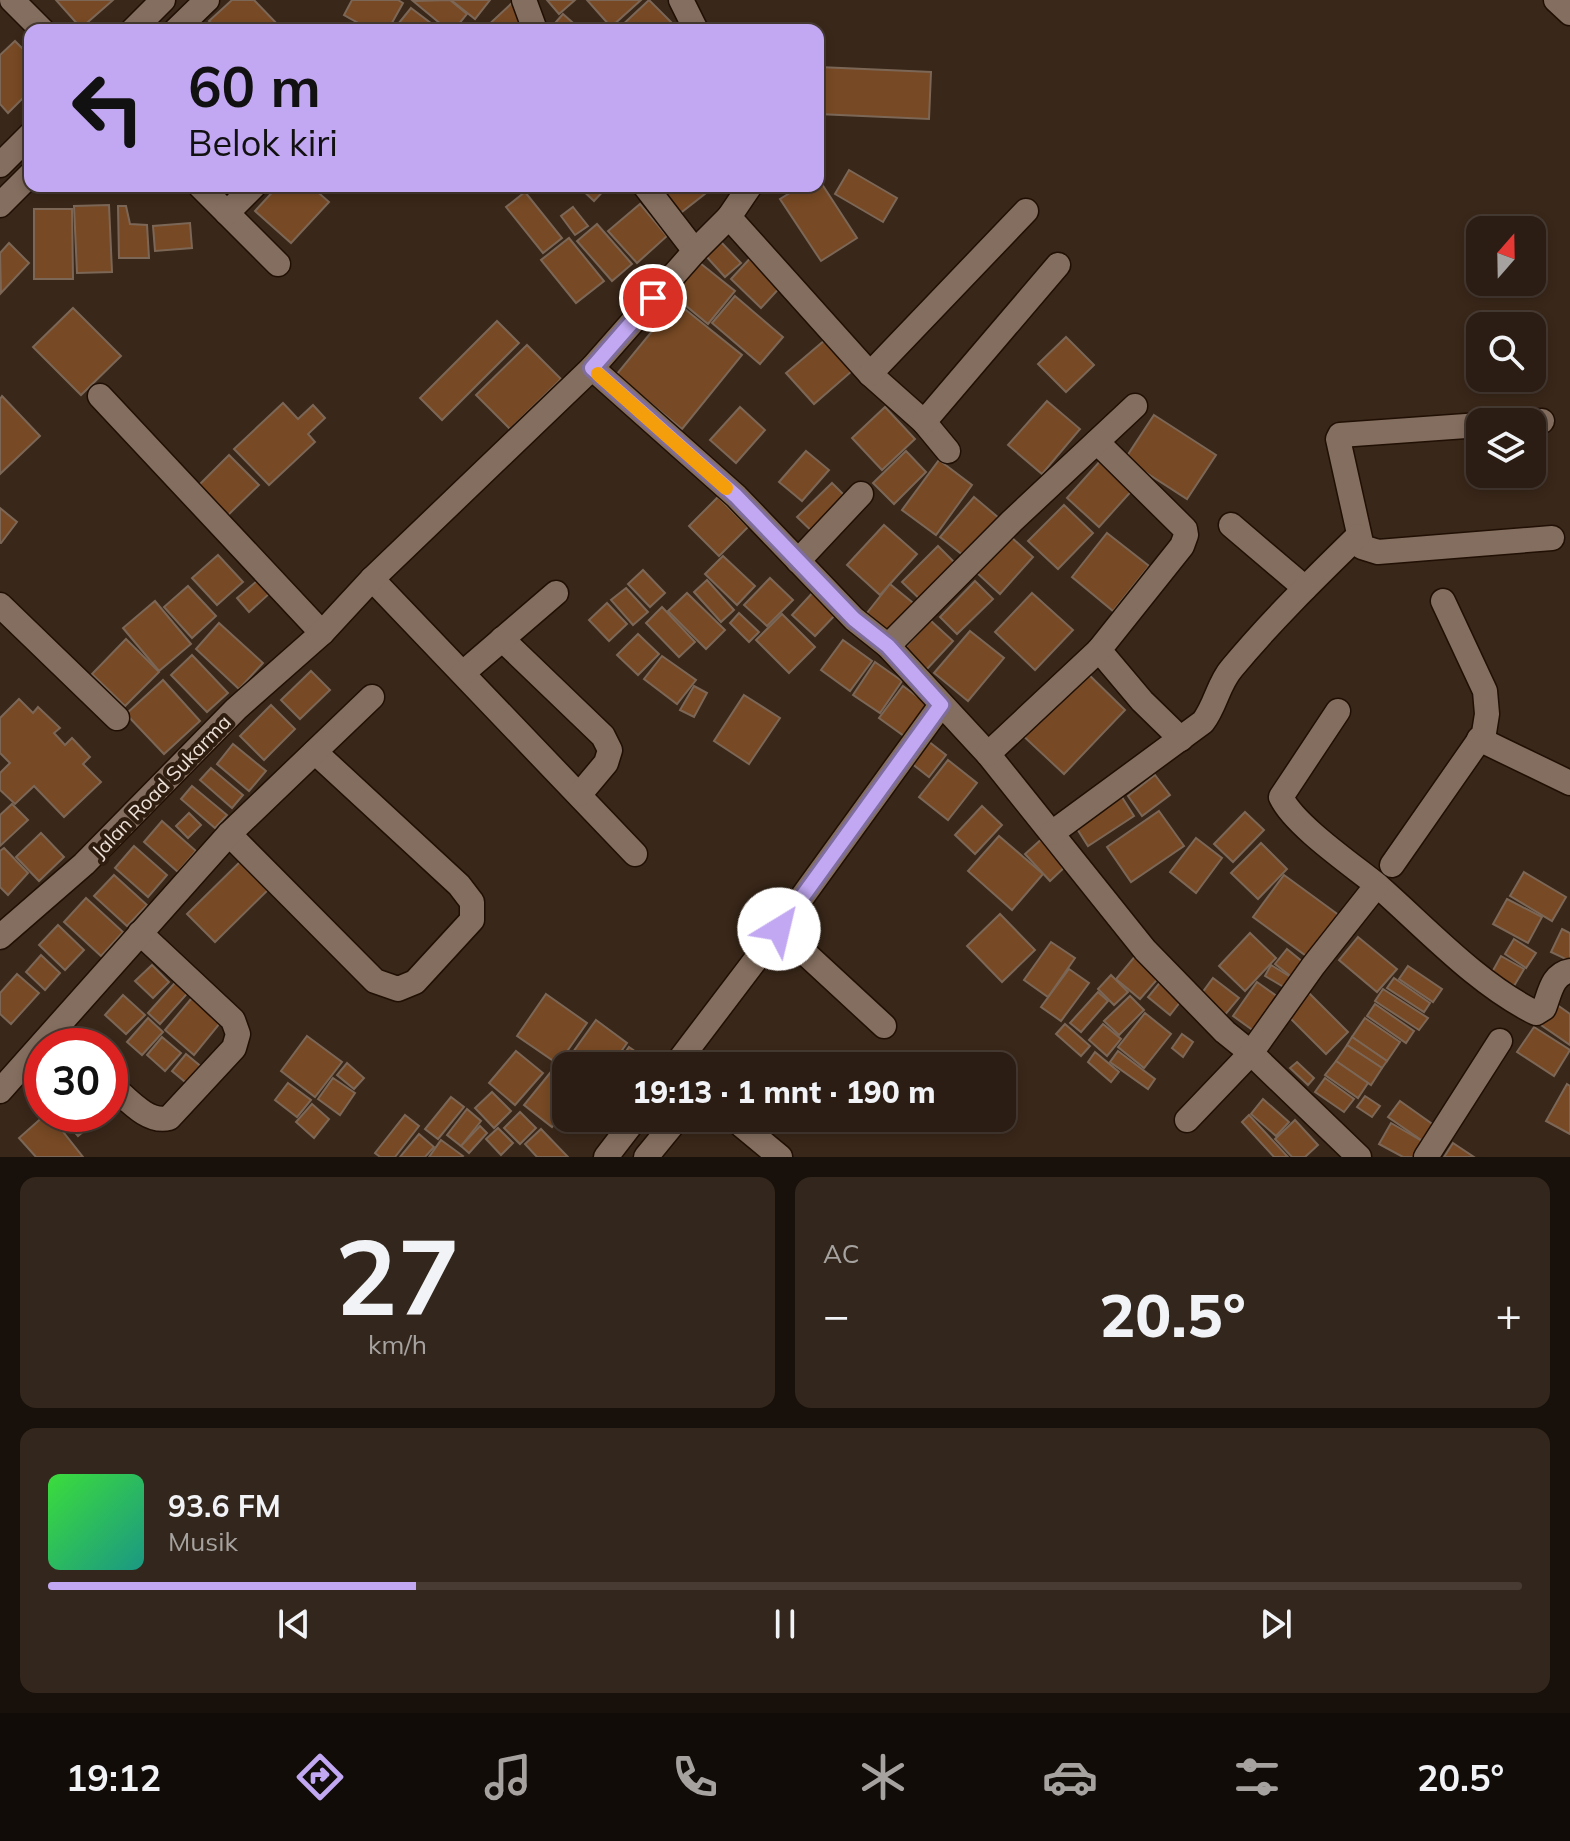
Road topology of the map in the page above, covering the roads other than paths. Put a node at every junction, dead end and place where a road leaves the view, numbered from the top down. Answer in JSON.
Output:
{"nodes":[{"id":1,"x":12,"y":0,"type":"edge"},
{"id":2,"x":163,"y":0,"type":"edge"},
{"id":3,"x":207,"y":0,"type":"edge"},
{"id":4,"x":524,"y":0,"type":"edge"},
{"id":5,"x":681,"y":0,"type":"edge"},
{"id":6,"x":1556,"y":0,"type":"edge"},
{"id":7,"x":1570,"y":13,"type":"edge"},
{"id":8,"x":36,"y":24,"type":"edge"},
{"id":9,"x":139,"y":24,"type":"edge"},
{"id":10,"x":182,"y":24,"type":"edge"},
{"id":11,"x":533,"y":24,"type":"edge"},
{"id":12,"x":693,"y":24,"type":"edge"},
{"id":13,"x":24,"y":141,"type":"edge"},
{"id":14,"x":0,"y":165,"type":"edge"},
{"id":15,"x":24,"y":181,"type":"edge"},
{"id":16,"x":206,"y":192,"type":"edge"},
{"id":17,"x":248,"y":192,"type":"edge"},
{"id":18,"x":650,"y":192,"type":"edge"},
{"id":19,"x":746,"y":192,"type":"edge"},
{"id":20,"x":0,"y":205,"type":"edge"},
{"id":21,"x":1026,"y":211,"type":"dead end"},
{"id":22,"x":227,"y":213,"type":"junction"},
{"id":23,"x":729,"y":217,"type":"junction"},
{"id":24,"x":695,"y":251,"type":"junction"},
{"id":25,"x":278,"y":264,"type":"dead end"},
{"id":26,"x":1058,"y":265,"type":"dead end"},
{"id":27,"x":592,"y":368,"type":"junction"},
{"id":28,"x":870,"y":374,"type":"junction"},
{"id":29,"x":100,"y":396,"type":"dead end"},
{"id":30,"x":1135,"y":406,"type":"dead end"},
{"id":31,"x":924,"y":422,"type":"junction"},
{"id":32,"x":1466,"y":426,"type":"edge"},
{"id":33,"x":1097,"y":442,"type":"junction"},
{"id":34,"x":948,"y":451,"type":"dead end"},
{"id":35,"x":861,"y":494,"type":"dead end"},
{"id":36,"x":1231,"y":525,"type":"dead end"},
{"id":37,"x":1358,"y":536,"type":"junction"},
{"id":38,"x":1552,"y":538,"type":"dead end"},
{"id":39,"x":798,"y":561,"type":"junction"},
{"id":40,"x":372,"y":579,"type":"junction"},
{"id":41,"x":1305,"y":588,"type":"junction"},
{"id":42,"x":556,"y":593,"type":"dead end"},
{"id":43,"x":1443,"y":601,"type":"dead end"},
{"id":44,"x":0,"y":605,"type":"edge"},
{"id":45,"x":322,"y":633,"type":"junction"},
{"id":46,"x":502,"y":639,"type":"junction"},
{"id":47,"x":888,"y":646,"type":"junction"},
{"id":48,"x":1099,"y":650,"type":"junction"},
{"id":49,"x":463,"y":673,"type":"junction"},
{"id":50,"x":372,"y":697,"type":"dead end"},
{"id":51,"x":941,"y":705,"type":"junction"},
{"id":52,"x":1338,"y":711,"type":"dead end"},
{"id":53,"x":117,"y":718,"type":"dead end"},
{"id":54,"x":1181,"y":739,"type":"junction"},
{"id":55,"x":1479,"y":739,"type":"junction"},
{"id":56,"x":315,"y":752,"type":"junction"},
{"id":57,"x":988,"y":754,"type":"junction"},
{"id":58,"x":1570,"y":783,"type":"edge"},
{"id":59,"x":580,"y":794,"type":"junction"},
{"id":60,"x":1052,"y":833,"type":"junction"},
{"id":61,"x":229,"y":834,"type":"junction"},
{"id":62,"x":635,"y":854,"type":"dead end"},
{"id":63,"x":1392,"y":865,"type":"dead end"},
{"id":64,"x":1377,"y":885,"type":"junction"},
{"id":65,"x":779,"y":929,"type":"junction"},
{"id":66,"x":140,"y":933,"type":"junction"},
{"id":67,"x":0,"y":937,"type":"edge"},
{"id":68,"x":1570,"y":971,"type":"edge"},
{"id":69,"x":884,"y":1026,"type":"dead end"},
{"id":70,"x":67,"y":1028,"type":"edge"},
{"id":71,"x":1500,"y":1041,"type":"dead end"},
{"id":72,"x":686,"y":1052,"type":"edge"},
{"id":73,"x":1251,"y":1053,"type":"junction"},
{"id":74,"x":24,"y":1070,"type":"edge"},
{"id":75,"x":0,"y":1091,"type":"edge"},
{"id":76,"x":128,"y":1099,"type":"edge"},
{"id":77,"x":1187,"y":1120,"type":"dead end"},
{"id":78,"x":625,"y":1132,"type":"edge"},
{"id":79,"x":667,"y":1132,"type":"edge"},
{"id":80,"x":750,"y":1132,"type":"edge"},
{"id":81,"x":606,"y":1157,"type":"edge"},
{"id":82,"x":646,"y":1157,"type":"edge"},
{"id":83,"x":780,"y":1157,"type":"edge"},
{"id":84,"x":1359,"y":1157,"type":"edge"},
{"id":85,"x":1426,"y":1157,"type":"edge"}],
"edges":[{"from":1,"to":8,"type":"street"},
{"from":2,"to":9,"type":"street"},
{"from":3,"to":10,"type":"street"},
{"from":4,"to":11,"type":"street"},
{"from":5,"to":12,"type":"street"},
{"from":6,"to":7,"type":"street"},
{"from":13,"to":14,"type":"street"},
{"from":15,"to":20,"type":"street"},
{"from":16,"to":22,"type":"street"},
{"from":17,"to":22,"type":"street"},
{"from":18,"to":24,"type":"street"},
{"from":19,"to":23,"type":"street","name":"Jalan Road Sukarma"},
{"from":21,"to":28,"type":"street"},
{"from":22,"to":25,"type":"street"},
{"from":23,"to":24,"type":"street","name":"Jalan Road Sukarma"},
{"from":23,"to":28,"type":"street"},
{"from":24,"to":27,"type":"street","name":"Jalan Road Sukarma"},
{"from":26,"to":31,"type":"street"},
{"from":27,"to":39,"type":"street"},
{"from":27,"to":40,"type":"street","name":"Jalan Road Sukarma"},
{"from":28,"to":31,"type":"street"},
{"from":29,"to":45,"type":"street"},
{"from":30,"to":33,"type":"street"},
{"from":31,"to":34,"type":"street"},
{"from":32,"to":37,"type":"street"},
{"from":33,"to":47,"type":"street"},
{"from":33,"to":48,"type":"street"},
{"from":35,"to":39,"type":"street"},
{"from":36,"to":41,"type":"street"},
{"from":37,"to":38,"type":"street"},
{"from":37,"to":41,"type":"street"},
{"from":39,"to":47,"type":"street"},
{"from":40,"to":45,"type":"street","name":"Jalan Road Sukarma"},
{"from":40,"to":49,"type":"street"},
{"from":41,"to":54,"type":"street"},
{"from":42,"to":46,"type":"street"},
{"from":43,"to":55,"type":"street"},
{"from":44,"to":53,"type":"street"},
{"from":45,"to":67,"type":"street","name":"Jalan Road Sukarma"},
{"from":46,"to":49,"type":"street"},
{"from":46,"to":59,"type":"street"},
{"from":47,"to":51,"type":"street"},
{"from":48,"to":54,"type":"street"},
{"from":48,"to":57,"type":"street"},
{"from":49,"to":59,"type":"street"},
{"from":50,"to":56,"type":"street"},
{"from":51,"to":57,"type":"street"},
{"from":51,"to":65,"type":"street"},
{"from":52,"to":64,"type":"street"},
{"from":54,"to":60,"type":"street"},
{"from":55,"to":58,"type":"street"},
{"from":55,"to":63,"type":"street"},
{"from":56,"to":61,"type":"street"},
{"from":56,"to":61,"type":"street"},
{"from":57,"to":60,"type":"street"},
{"from":59,"to":62,"type":"street"},
{"from":60,"to":73,"type":"street"},
{"from":61,"to":66,"type":"street"},
{"from":64,"to":68,"type":"street"},
{"from":64,"to":73,"type":"street"},
{"from":65,"to":69,"type":"street"},
{"from":65,"to":72,"type":"street"},
{"from":66,"to":70,"type":"street"},
{"from":66,"to":76,"type":"street"},
{"from":71,"to":85,"type":"street"},
{"from":73,"to":77,"type":"street"},
{"from":73,"to":84,"type":"street"},
{"from":74,"to":75,"type":"street"},
{"from":78,"to":81,"type":"street"},
{"from":79,"to":82,"type":"street"},
{"from":80,"to":83,"type":"street"}]}
